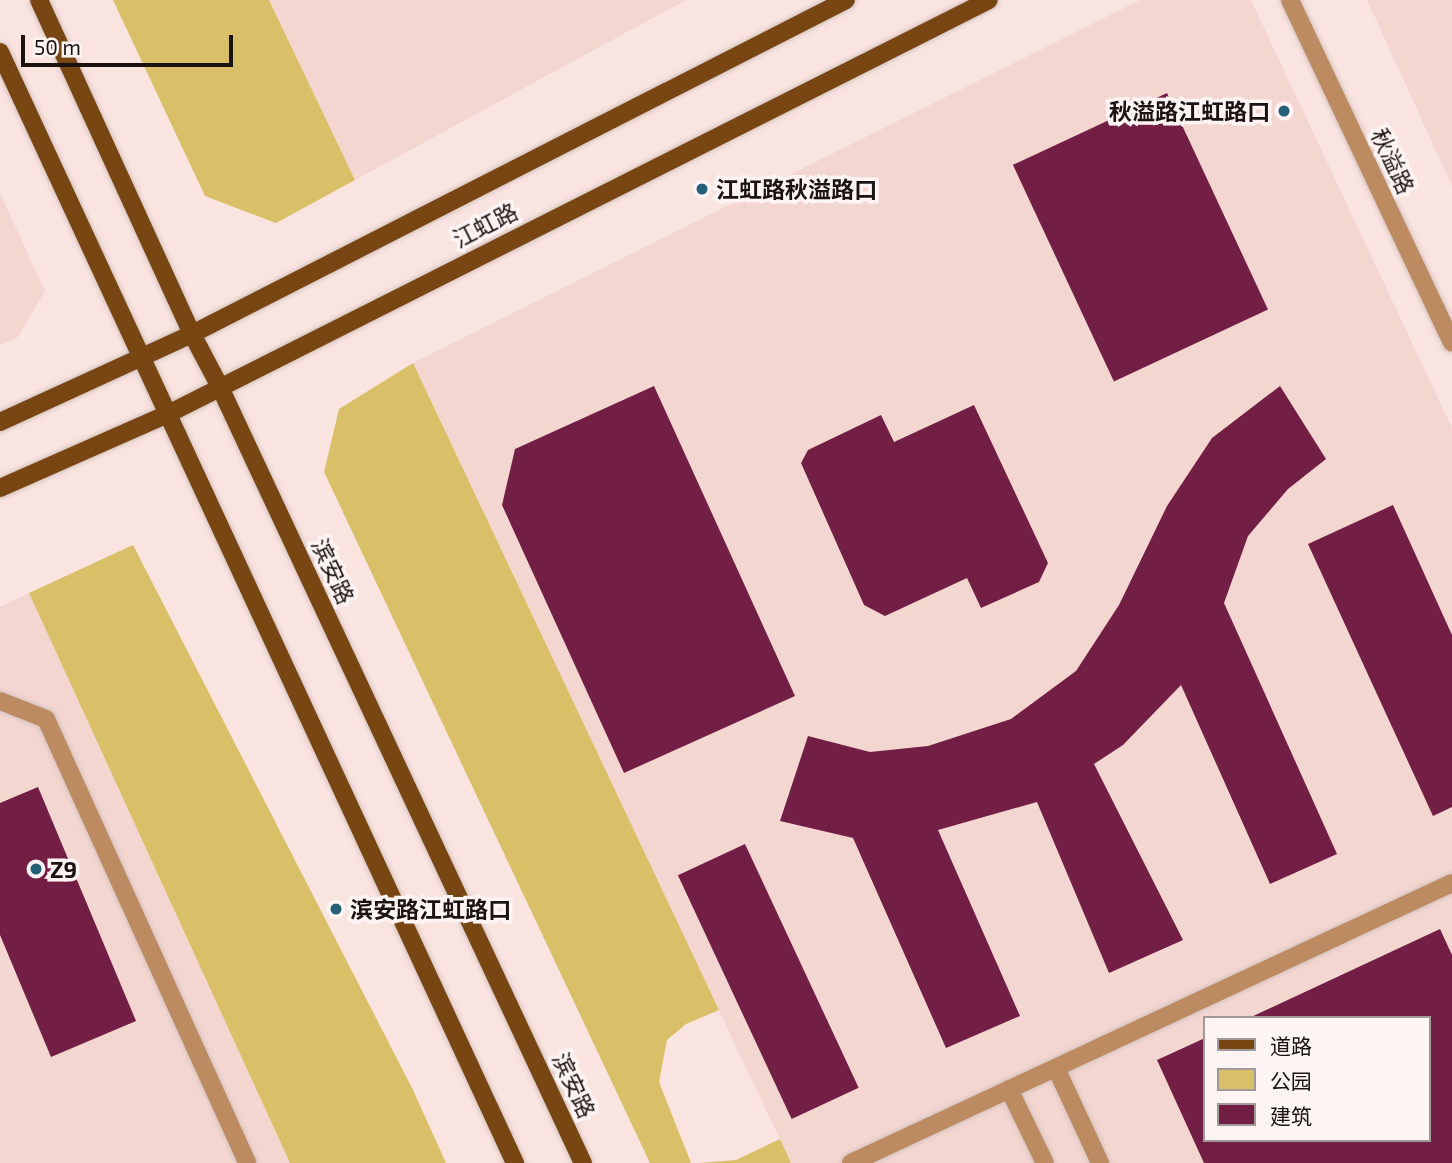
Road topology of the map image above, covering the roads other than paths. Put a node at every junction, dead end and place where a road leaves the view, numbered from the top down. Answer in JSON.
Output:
{"nodes":[{"id":1,"x":39,"y":0,"type":"edge"},
{"id":2,"x":846,"y":0,"type":"edge"},
{"id":3,"x":989,"y":0,"type":"edge"},
{"id":4,"x":1290,"y":0,"type":"edge"},
{"id":5,"x":0,"y":52,"type":"edge"},
{"id":6,"x":192,"y":334,"type":"junction"},
{"id":7,"x":1452,"y":343,"type":"edge"},
{"id":8,"x":141,"y":359,"type":"junction"},
{"id":9,"x":219,"y":386,"type":"junction"},
{"id":10,"x":168,"y":414,"type":"junction"},
{"id":11,"x":0,"y":422,"type":"edge"},
{"id":12,"x":0,"y":488,"type":"edge"},
{"id":13,"x":0,"y":701,"type":"edge"},
{"id":14,"x":1452,"y":883,"type":"edge"},
{"id":15,"x":1056,"y":1068,"type":"junction"},
{"id":16,"x":1009,"y":1089,"type":"junction"},
{"id":17,"x":247,"y":1163,"type":"edge"},
{"id":18,"x":515,"y":1163,"type":"edge"},
{"id":19,"x":583,"y":1163,"type":"edge"},
{"id":20,"x":851,"y":1163,"type":"edge"},
{"id":21,"x":1045,"y":1163,"type":"edge"},
{"id":22,"x":1100,"y":1163,"type":"edge"}],
"edges":[{"from":1,"to":6,"type":"main road","name":"滨安路"},
{"from":2,"to":6,"type":"main road","name":"江虹路"},
{"from":3,"to":9,"type":"main road","name":"江虹路"},
{"from":4,"to":7,"type":"street","name":"秋溢路"},
{"from":5,"to":8,"type":"main road"},
{"from":6,"to":8,"type":"main road","name":"江虹路"},
{"from":6,"to":9,"type":"main road","name":"滨安路"},
{"from":8,"to":10,"type":"main road"},
{"from":8,"to":11,"type":"main road","name":"江虹路"},
{"from":9,"to":10,"type":"main road","name":"江虹路"},
{"from":9,"to":19,"type":"main road","name":"滨安路"},
{"from":10,"to":12,"type":"main road","name":"江虹路"},
{"from":10,"to":18,"type":"main road"},
{"from":13,"to":17,"type":"street"},
{"from":14,"to":15,"type":"street"},
{"from":15,"to":16,"type":"street"},
{"from":15,"to":22,"type":"street"},
{"from":16,"to":20,"type":"street"},
{"from":16,"to":21,"type":"street"}]}
